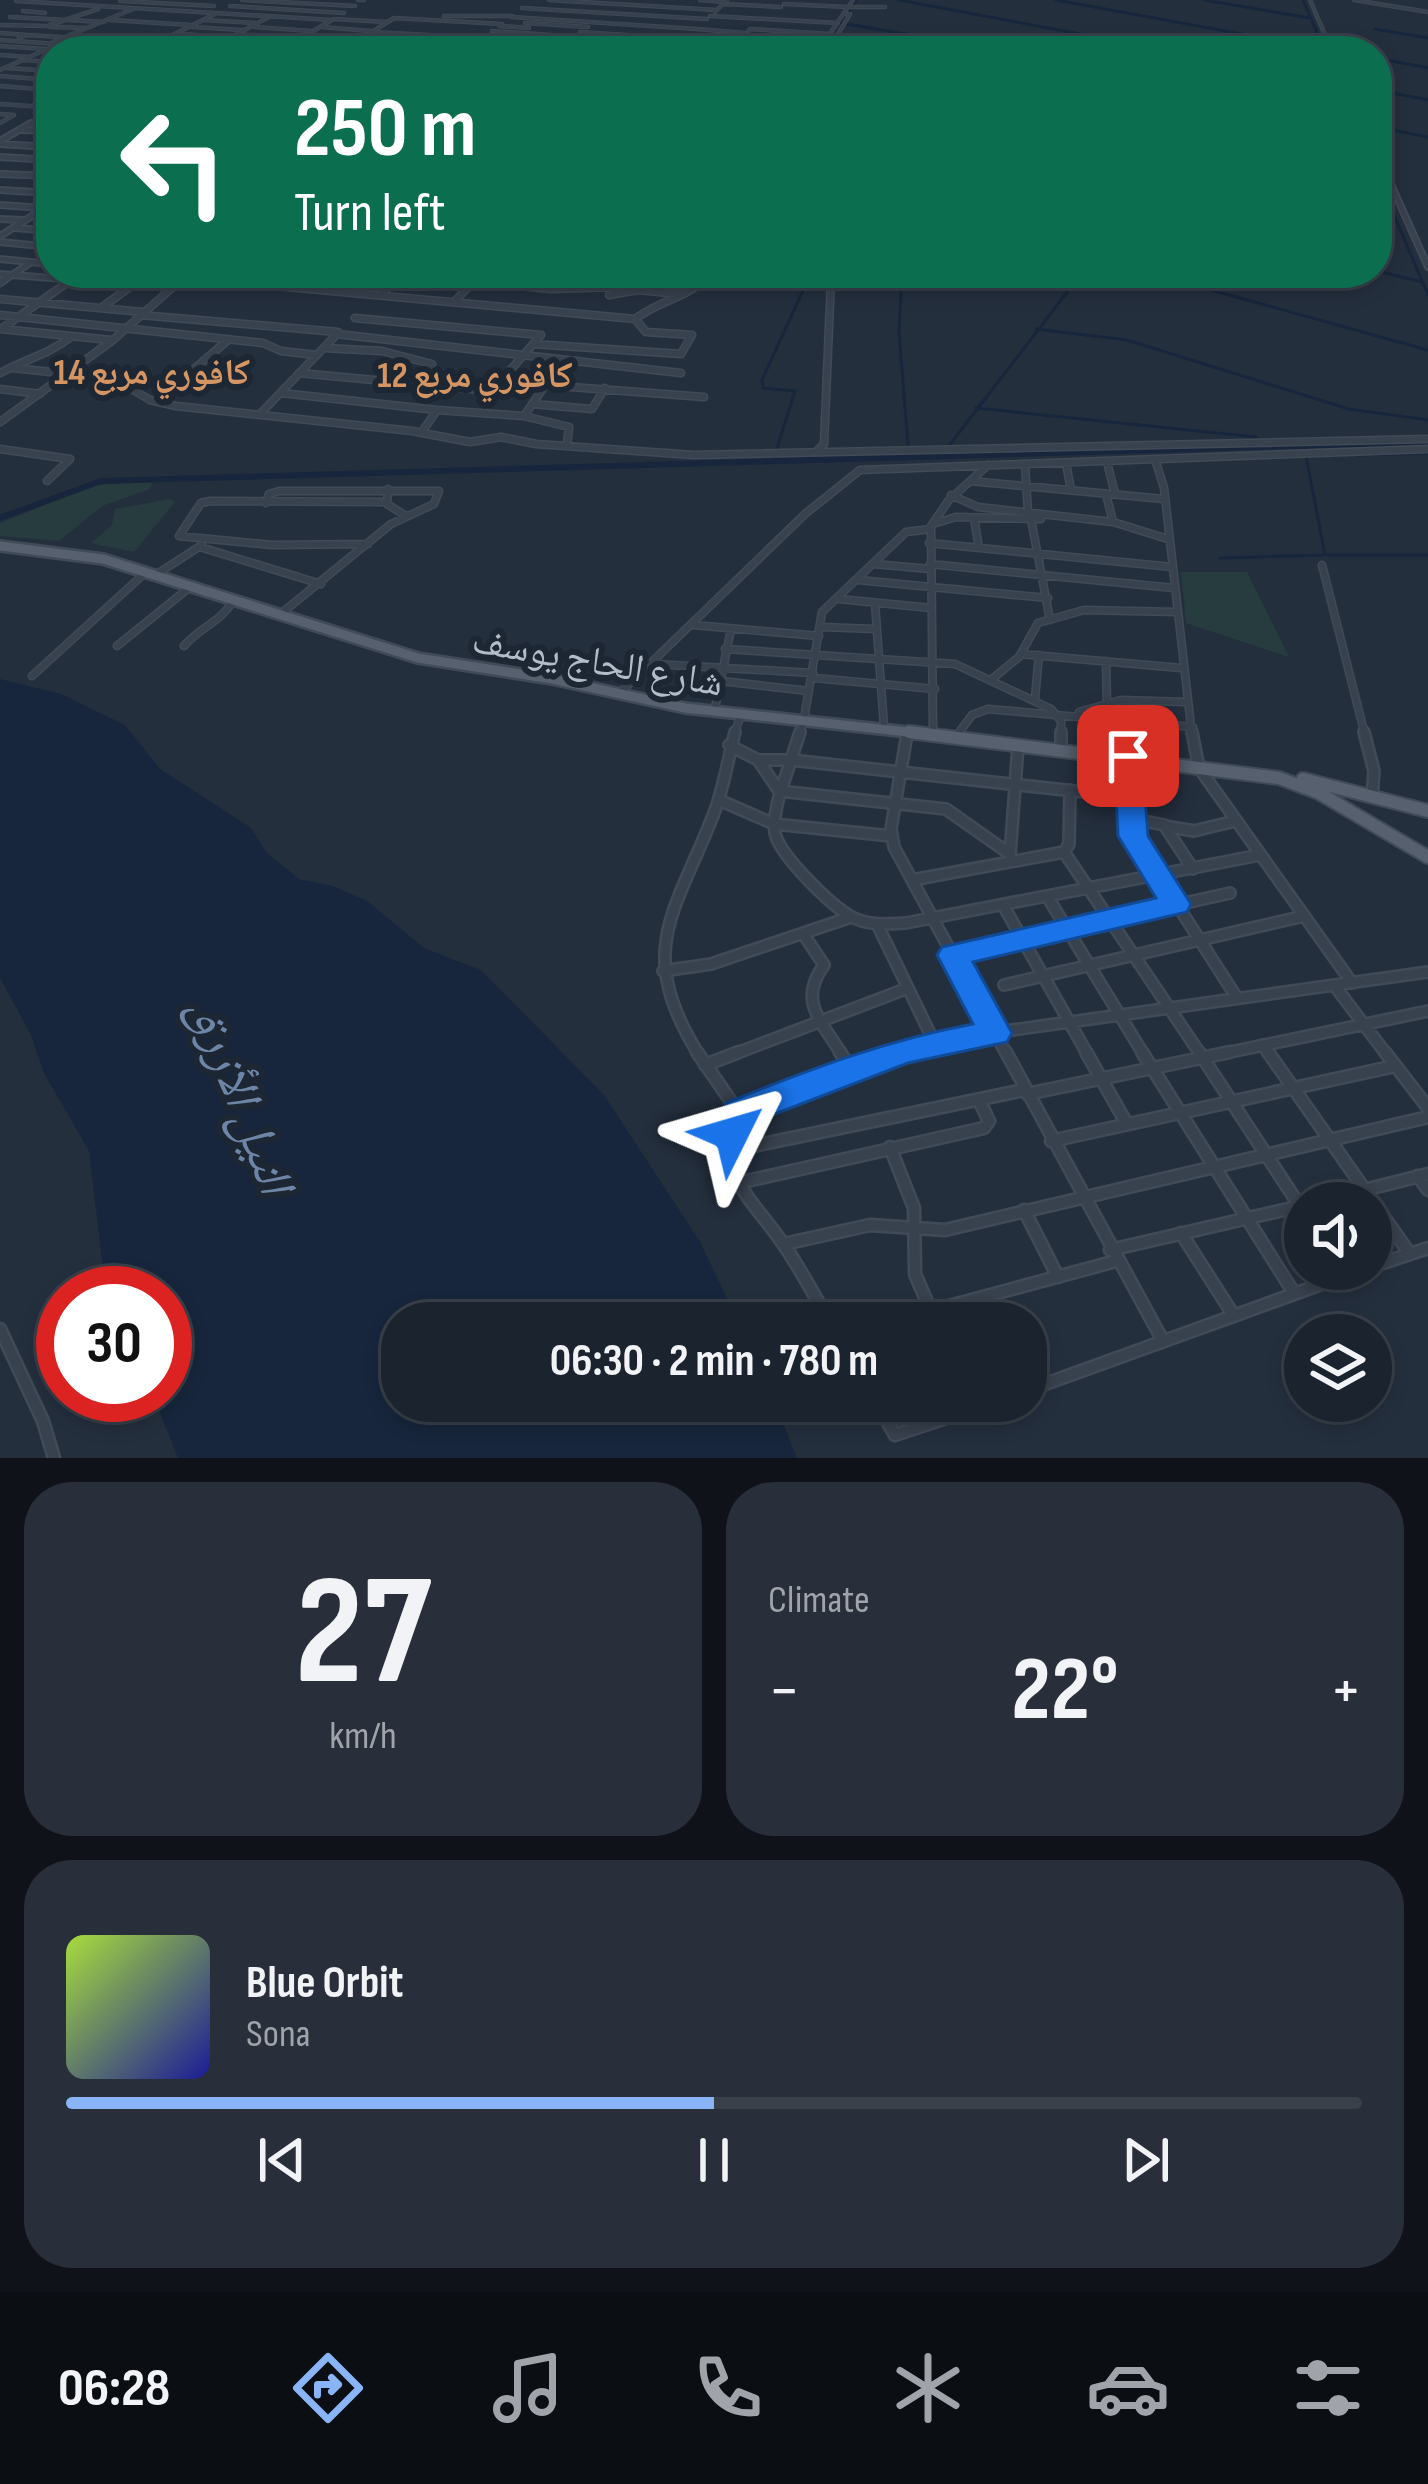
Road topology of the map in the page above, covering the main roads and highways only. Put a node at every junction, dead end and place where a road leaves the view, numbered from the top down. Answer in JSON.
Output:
{"nodes":[{"id":1,"x":0,"y":544,"type":"edge"},
{"id":2,"x":804,"y":721,"type":"junction"},
{"id":3,"x":1061,"y":747,"type":"junction"},
{"id":4,"x":1198,"y":762,"type":"junction"},
{"id":5,"x":1377,"y":798,"type":"junction"},
{"id":6,"x":1428,"y":811,"type":"edge"},
{"id":7,"x":1383,"y":829,"type":"junction"},
{"id":8,"x":1428,"y":857,"type":"edge"}],
"edges":[{"from":1,"to":2,"type":"main road","name":"شارع الحاج يوسف"},
{"from":1,"to":2,"type":"main road","name":"شارع الحاج يوسف"},
{"from":2,"to":3,"type":"main road","name":"شارع الحاج يوسف"},
{"from":2,"to":3,"type":"main road","name":"شارع الحاج يوسف"},
{"from":3,"to":4,"type":"main road","name":"شارع الحاج يوسف"},
{"from":3,"to":4,"type":"main road","name":"شارع الحاج يوسف"},
{"from":4,"to":5,"type":"main road"},
{"from":4,"to":7,"type":"main road"},
{"from":5,"to":6,"type":"main road"},
{"from":5,"to":7,"type":"main road"},
{"from":7,"to":8,"type":"main road"}]}
